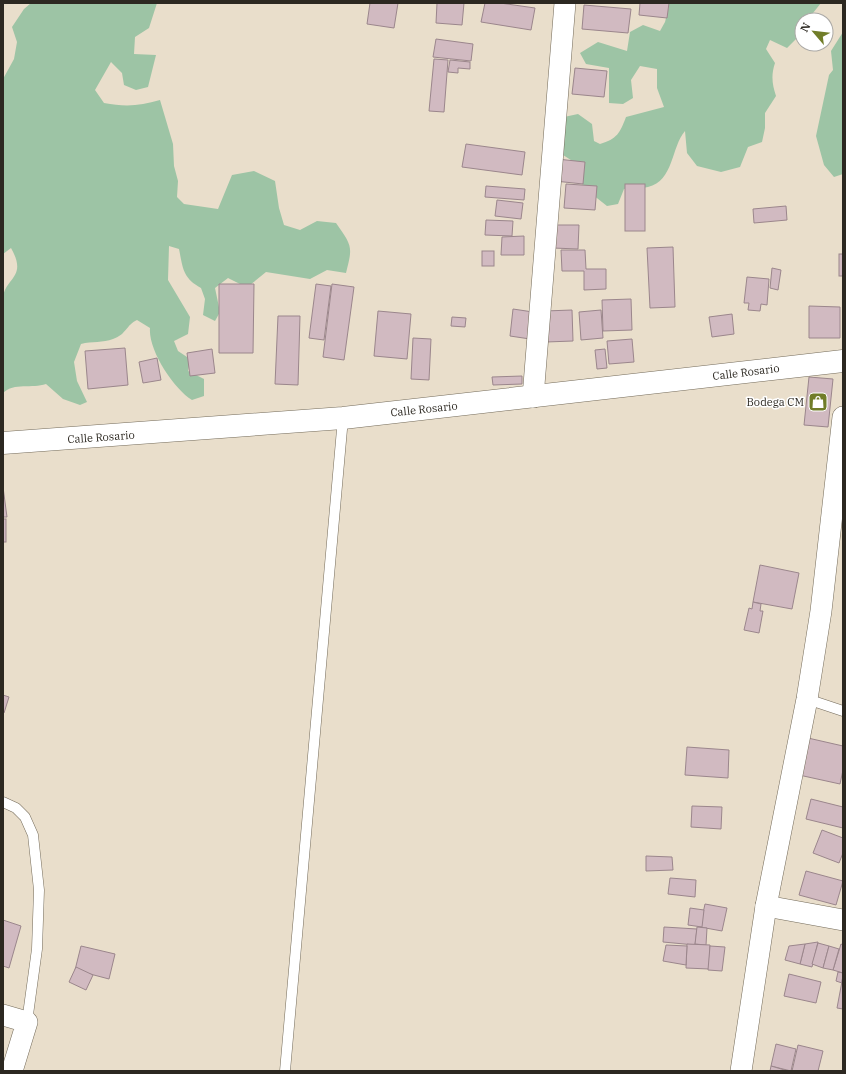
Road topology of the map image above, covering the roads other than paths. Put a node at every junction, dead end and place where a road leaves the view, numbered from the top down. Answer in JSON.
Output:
{"nodes":[{"id":1,"x":565,"y":3,"type":"edge"},
{"id":2,"x":843,"y":360,"type":"edge"},
{"id":3,"x":533,"y":397,"type":"junction"},
{"id":4,"x":843,"y":417,"type":"edge"},
{"id":5,"x":342,"y":418,"type":"junction"},
{"id":6,"x":3,"y":444,"type":"edge"},
{"id":7,"x":807,"y":699,"type":"junction"},
{"id":8,"x":843,"y":711,"type":"edge"},
{"id":9,"x":3,"y":802,"type":"edge"},
{"id":10,"x":766,"y":906,"type":"junction"},
{"id":11,"x":843,"y":920,"type":"edge"},
{"id":12,"x":3,"y":1015,"type":"edge"},
{"id":13,"x":27,"y":1022,"type":"junction"},
{"id":14,"x":12,"y":1071,"type":"edge"},
{"id":15,"x":285,"y":1071,"type":"edge"},
{"id":16,"x":741,"y":1071,"type":"edge"}],
"edges":[{"from":1,"to":3,"type":"street"},
{"from":2,"to":3,"type":"main road","name":"Calle Rosario"},
{"from":3,"to":5,"type":"main road","name":"Calle Rosario"},
{"from":4,"to":7,"type":"street"},
{"from":5,"to":6,"type":"main road","name":"Calle Rosario"},
{"from":5,"to":15,"type":"lane"},
{"from":7,"to":8,"type":"lane"},
{"from":7,"to":10,"type":"street"},
{"from":9,"to":13,"type":"lane"},
{"from":10,"to":11,"type":"street"},
{"from":10,"to":16,"type":"street"},
{"from":12,"to":13,"type":"street"},
{"from":13,"to":14,"type":"street"}]}
